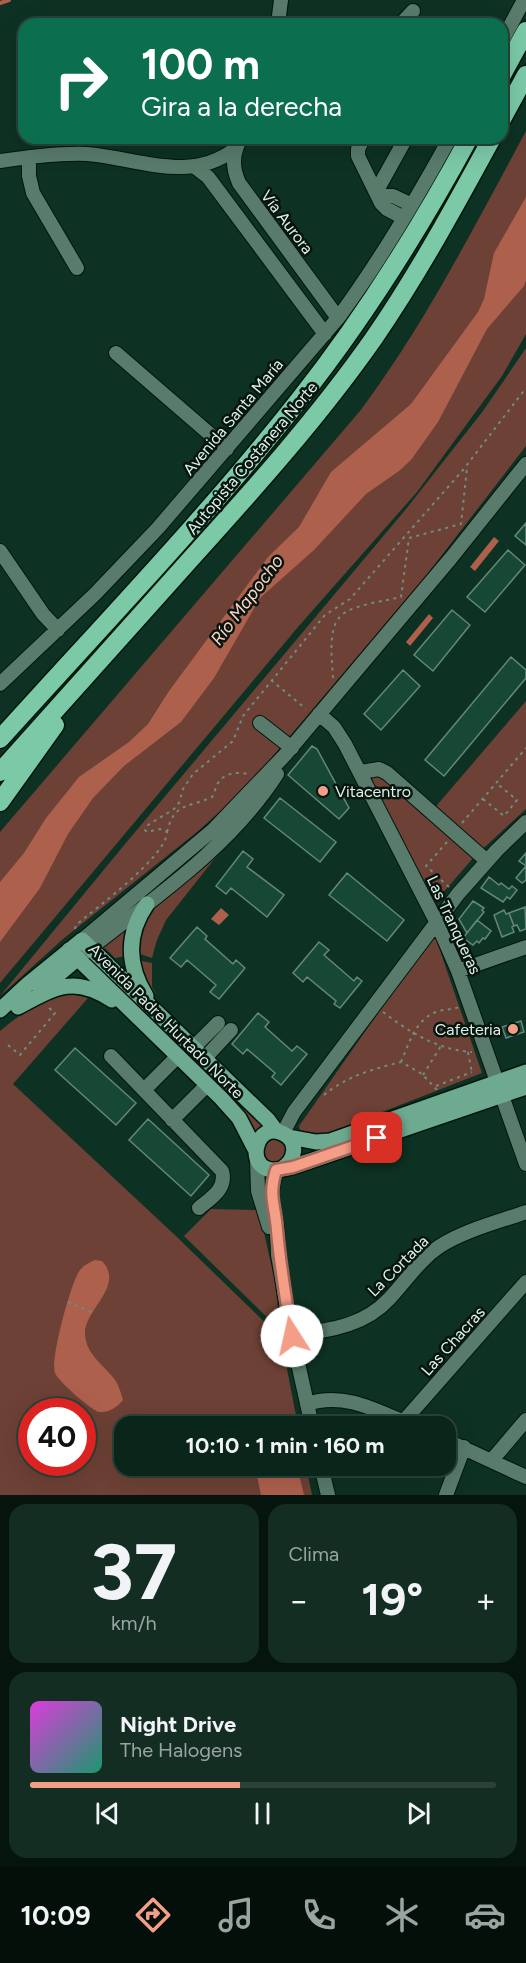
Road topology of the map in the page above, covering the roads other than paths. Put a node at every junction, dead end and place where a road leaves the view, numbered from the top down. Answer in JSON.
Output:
{"nodes":[{"id":1,"x":281,"y":0,"type":"edge"},
{"id":2,"x":525,"y":0,"type":"edge"},
{"id":3,"x":413,"y":11,"type":"dead end"},
{"id":4,"x":279,"y":18,"type":"edge"},
{"id":5,"x":407,"y":18,"type":"edge"},
{"id":6,"x":508,"y":30,"type":"edge"},
{"id":7,"x":526,"y":31,"type":"edge"},
{"id":8,"x":508,"y":64,"type":"edge"},
{"id":9,"x":526,"y":75,"type":"edge"},
{"id":10,"x":508,"y":108,"type":"edge"},
{"id":11,"x":237,"y":144,"type":"edge"},
{"id":12,"x":238,"y":144,"type":"edge"},
{"id":13,"x":360,"y":144,"type":"edge"},
{"id":14,"x":403,"y":144,"type":"edge"},
{"id":15,"x":447,"y":144,"type":"edge"},
{"id":16,"x":466,"y":144,"type":"edge"},
{"id":17,"x":489,"y":144,"type":"edge"},
{"id":18,"x":29,"y":157,"type":"junction"},
{"id":19,"x":0,"y":162,"type":"edge"},
{"id":20,"x":195,"y":167,"type":"junction"},
{"id":21,"x":377,"y":194,"type":"junction"},
{"id":22,"x":412,"y":205,"type":"junction"},
{"id":23,"x":404,"y":218,"type":"junction"},
{"id":24,"x":77,"y":268,"type":"dead end"},
{"id":25,"x":338,"y":318,"type":"junction"},
{"id":26,"x":325,"y":334,"type":"junction"},
{"id":27,"x":116,"y":353,"type":"dead end"},
{"id":28,"x":227,"y":449,"type":"junction"},
{"id":29,"x":526,"y":464,"type":"edge"},
{"id":30,"x":0,"y":551,"type":"edge"},
{"id":31,"x":58,"y":630,"type":"junction"},
{"id":32,"x":83,"y":680,"type":"junction"},
{"id":33,"x":0,"y":684,"type":"edge"},
{"id":34,"x":320,"y":714,"type":"junction"},
{"id":35,"x":260,"y":723,"type":"dead end"},
{"id":36,"x":0,"y":740,"type":"edge"},
{"id":37,"x":288,"y":752,"type":"junction"},
{"id":38,"x":0,"y":772,"type":"edge"},
{"id":39,"x":361,"y":772,"type":"junction"},
{"id":40,"x":0,"y":802,"type":"edge"},
{"id":41,"x":526,"y":822,"type":"edge"},
{"id":42,"x":487,"y":861,"type":"junction"},
{"id":43,"x":147,"y":904,"type":"junction"},
{"id":44,"x":437,"y":923,"type":"junction"},
{"id":45,"x":526,"y":947,"type":"edge"},
{"id":46,"x":80,"y":949,"type":"junction"},
{"id":47,"x":459,"y":971,"type":"junction"},
{"id":48,"x":18,"y":1007,"type":"junction"},
{"id":49,"x":0,"y":1010,"type":"edge"},
{"id":50,"x":160,"y":1016,"type":"junction"},
{"id":51,"x":140,"y":1019,"type":"junction"},
{"id":52,"x":0,"y":1021,"type":"edge"},
{"id":53,"x":218,"y":1023,"type":"dead end"},
{"id":54,"x":231,"y":1030,"type":"dead end"},
{"id":55,"x":199,"y":1054,"type":"junction"},
{"id":56,"x":111,"y":1056,"type":"dead end"},
{"id":57,"x":178,"y":1056,"type":"junction"},
{"id":58,"x":526,"y":1072,"type":"edge"},
{"id":59,"x":207,"y":1085,"type":"junction"},
{"id":60,"x":526,"y":1087,"type":"edge"},
{"id":61,"x":500,"y":1089,"type":"junction"},
{"id":62,"x":144,"y":1090,"type":"junction"},
{"id":63,"x":172,"y":1120,"type":"junction"},
{"id":64,"x":283,"y":1134,"type":"junction"},
{"id":65,"x":256,"y":1154,"type":"junction"},
{"id":66,"x":526,"y":1164,"type":"edge"},
{"id":67,"x":280,"y":1169,"type":"junction"},
{"id":68,"x":199,"y":1208,"type":"dead end"},
{"id":69,"x":526,"y":1212,"type":"edge"},
{"id":70,"x":278,"y":1255,"type":"junction"},
{"id":71,"x":526,"y":1282,"type":"edge"},
{"id":72,"x":292,"y":1336,"type":"junction"},
{"id":73,"x":307,"y":1404,"type":"junction"},
{"id":74,"x":310,"y":1416,"type":"edge"},
{"id":75,"x":387,"y":1416,"type":"edge"},
{"id":76,"x":415,"y":1416,"type":"edge"},
{"id":77,"x":526,"y":1420,"type":"edge"},
{"id":78,"x":456,"y":1444,"type":"edge"},
{"id":79,"x":464,"y":1447,"type":"junction"},
{"id":80,"x":492,"y":1460,"type":"junction"},
{"id":81,"x":323,"y":1476,"type":"edge"},
{"id":82,"x":526,"y":1477,"type":"edge"},
{"id":83,"x":328,"y":1495,"type":"edge"},
{"id":84,"x":446,"y":1495,"type":"edge"}],
"edges":[{"from":1,"to":4,"type":"street"},
{"from":2,"to":6,"type":"street"},
{"from":3,"to":5,"type":"street"},
{"from":7,"to":8,"type":"highway"},
{"from":9,"to":10,"type":"highway"},
{"from":11,"to":20,"type":"street"},
{"from":12,"to":25,"type":"street","name":"Vía Aurora"},
{"from":13,"to":21,"type":"street"},
{"from":14,"to":21,"type":"street"},
{"from":15,"to":22,"type":"street","name":"Avenida Santa María"},
{"from":16,"to":36,"type":"highway","name":"Autopista Costanera Norte"},
{"from":17,"to":32,"type":"highway","name":"Autopista Costanera Norte"},
{"from":18,"to":19,"type":"street"},
{"from":18,"to":20,"type":"street"},
{"from":18,"to":24,"type":"street"},
{"from":20,"to":26,"type":"street"},
{"from":21,"to":22,"type":"street"},
{"from":21,"to":23,"type":"street"},
{"from":22,"to":23,"type":"street","name":"Avenida Santa María"},
{"from":23,"to":25,"type":"street","name":"Avenida Santa María"},
{"from":25,"to":26,"type":"street","name":"Avenida Santa María"},
{"from":26,"to":28,"type":"street","name":"Avenida Santa María"},
{"from":27,"to":28,"type":"street"},
{"from":28,"to":31,"type":"street","name":"Avenida Santa María"},
{"from":29,"to":34,"type":"street"},
{"from":30,"to":31,"type":"street"},
{"from":31,"to":33,"type":"street","name":"Avenida Santa María"},
{"from":32,"to":38,"type":"highway","name":"Autopista Costanera Norte"},
{"from":32,"to":40,"type":"highway"},
{"from":34,"to":37,"type":"street"},
{"from":34,"to":39,"type":"street","name":"Las Tranqueras"},
{"from":35,"to":37,"type":"street"},
{"from":37,"to":43,"type":"street"},
{"from":37,"to":46,"type":"street"},
{"from":39,"to":42,"type":"street"},
{"from":39,"to":44,"type":"street","name":"Las Tranqueras"},
{"from":41,"to":42,"type":"street"},
{"from":42,"to":44,"type":"street"},
{"from":43,"to":46,"type":"street"},
{"from":43,"to":50,"type":"main road"},
{"from":44,"to":47,"type":"street","name":"Las Tranqueras"},
{"from":44,"to":64,"type":"street"},
{"from":45,"to":47,"type":"street"},
{"from":46,"to":48,"type":"main road"},
{"from":46,"to":49,"type":"main road"},
{"from":46,"to":50,"type":"main road","name":"Avenida Padre Hurtado Norte"},
{"from":46,"to":51,"type":"main road","name":"Avenida Padre Hurtado Norte"},
{"from":47,"to":61,"type":"street","name":"Las Tranqueras"},
{"from":48,"to":51,"type":"main road"},
{"from":48,"to":52,"type":"main road"},
{"from":50,"to":55,"type":"main road","name":"Avenida Padre Hurtado Norte"},
{"from":51,"to":57,"type":"main road","name":"Avenida Padre Hurtado Norte"},
{"from":53,"to":55,"type":"street"},
{"from":54,"to":55,"type":"street"},
{"from":55,"to":64,"type":"main road","name":"Avenida Padre Hurtado Norte"},
{"from":56,"to":62,"type":"street"},
{"from":57,"to":59,"type":"main road","name":"Avenida Padre Hurtado Norte"},
{"from":57,"to":62,"type":"street"},
{"from":58,"to":61,"type":"main road"},
{"from":59,"to":63,"type":"street"},
{"from":59,"to":65,"type":"main road","name":"Avenida Padre Hurtado Norte"},
{"from":60,"to":61,"type":"main road"},
{"from":61,"to":64,"type":"main road"},
{"from":61,"to":66,"type":"street","name":"Las Tranqueras"},
{"from":61,"to":67,"type":"main road"},
{"from":62,"to":63,"type":"street"},
{"from":63,"to":68,"type":"street"},
{"from":64,"to":65,"type":"main road"},
{"from":64,"to":67,"type":"main road"},
{"from":65,"to":67,"type":"main road"},
{"from":65,"to":70,"type":"street"},
{"from":67,"to":70,"type":"street"},
{"from":69,"to":72,"type":"street","name":"La Cortada"},
{"from":70,"to":72,"type":"street"},
{"from":71,"to":76,"type":"street","name":"Las Chacras"},
{"from":72,"to":73,"type":"street"},
{"from":73,"to":74,"type":"street"},
{"from":73,"to":75,"type":"street"},
{"from":77,"to":80,"type":"street"},
{"from":78,"to":79,"type":"street"},
{"from":79,"to":80,"type":"street"},
{"from":79,"to":84,"type":"street"},
{"from":80,"to":82,"type":"street"},
{"from":81,"to":83,"type":"street"}]}
